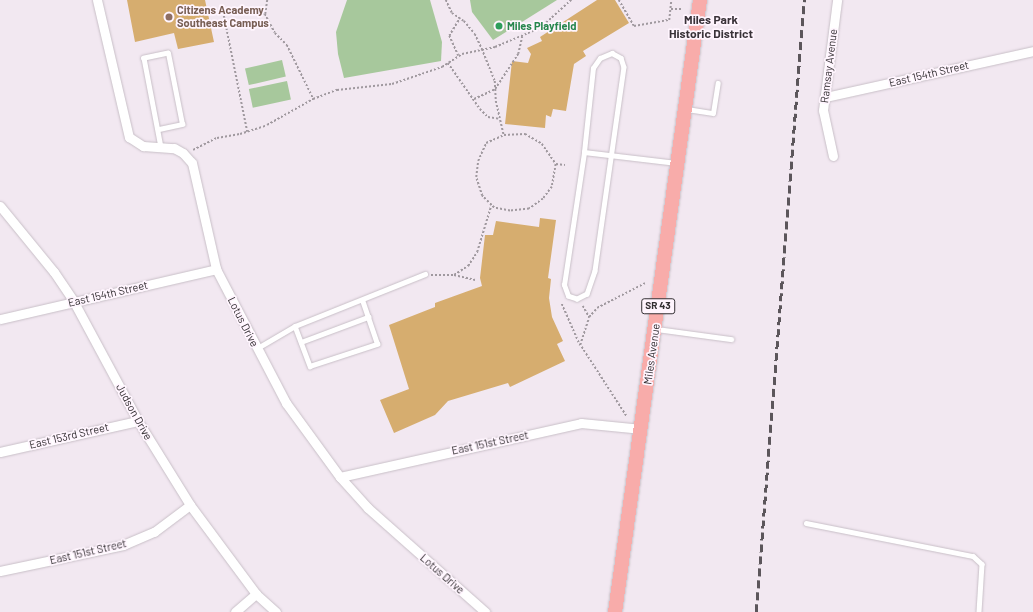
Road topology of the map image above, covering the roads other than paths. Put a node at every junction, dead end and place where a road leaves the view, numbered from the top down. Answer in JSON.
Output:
{"nodes":[{"id":1,"x":97,"y":0,"type":"edge"},
{"id":2,"x":700,"y":0,"type":"edge"},
{"id":3,"x":837,"y":0,"type":"edge"},
{"id":4,"x":1033,"y":51,"type":"edge"},
{"id":5,"x":718,"y":83,"type":"dead end"},
{"id":6,"x":826,"y":97,"type":"junction"},
{"id":7,"x":685,"y":109,"type":"junction"},
{"id":8,"x":159,"y":129,"type":"junction"},
{"id":9,"x":161,"y":146,"type":"junction"},
{"id":10,"x":584,"y":152,"type":"junction"},
{"id":11,"x":610,"y":155,"type":"junction"},
{"id":12,"x":833,"y":156,"type":"dead end"},
{"id":13,"x":678,"y":164,"type":"junction"},
{"id":14,"x":0,"y":206,"type":"edge"},
{"id":15,"x":216,"y":269,"type":"junction"},
{"id":16,"x":426,"y":274,"type":"road end"},
{"id":17,"x":362,"y":300,"type":"junction"},
{"id":18,"x":74,"y":302,"type":"junction"},
{"id":19,"x":368,"y":317,"type":"junction"},
{"id":20,"x":0,"y":319,"type":"edge"},
{"id":21,"x":295,"y":326,"type":"junction"},
{"id":22,"x":655,"y":329,"type":"junction"},
{"id":23,"x":731,"y":339,"type":"dead end"},
{"id":24,"x":301,"y":342,"type":"junction"},
{"id":25,"x":256,"y":349,"type":"junction"},
{"id":26,"x":138,"y":421,"type":"junction"},
{"id":27,"x":642,"y":429,"type":"junction"},
{"id":28,"x":0,"y":452,"type":"edge"},
{"id":29,"x":340,"y":477,"type":"junction"},
{"id":30,"x":190,"y":506,"type":"junction"},
{"id":31,"x":806,"y":523,"type":"dead end"},
{"id":32,"x":0,"y":571,"type":"edge"},
{"id":33,"x":256,"y":594,"type":"junction"},
{"id":34,"x":235,"y":612,"type":"edge"},
{"id":35,"x":276,"y":612,"type":"edge"},
{"id":36,"x":485,"y":612,"type":"edge"},
{"id":37,"x":615,"y":612,"type":"edge"},
{"id":38,"x":978,"y":612,"type":"edge"}],
"edges":[{"from":1,"to":9,"type":"street","name":"Lotus Drive"},
{"from":2,"to":7,"type":"main road","name":"Miles Avenue","number":"SR 43"},
{"from":3,"to":6,"type":"street","name":"Ramsay Avenue"},
{"from":4,"to":6,"type":"street","name":"East 154th Street"},
{"from":5,"to":7,"type":"lane"},
{"from":6,"to":12,"type":"street","name":"Ramsay Avenue"},
{"from":7,"to":13,"type":"main road","name":"Miles Avenue","number":"SR 43"},
{"from":8,"to":8,"type":"lane"},
{"from":8,"to":9,"type":"lane"},
{"from":9,"to":15,"type":"street","name":"Lotus Drive"},
{"from":10,"to":11,"type":"lane"},
{"from":10,"to":11,"type":"lane"},
{"from":10,"to":11,"type":"lane"},
{"from":11,"to":13,"type":"lane"},
{"from":13,"to":22,"type":"main road","name":"Miles Avenue","number":"SR 43"},
{"from":14,"to":18,"type":"street","name":"Judson Drive"},
{"from":15,"to":18,"type":"street","name":"East 154th Street"},
{"from":15,"to":25,"type":"street","name":"Lotus Drive"},
{"from":16,"to":17,"type":"lane"},
{"from":17,"to":19,"type":"lane"},
{"from":17,"to":21,"type":"lane"},
{"from":18,"to":20,"type":"street","name":"East 154th Street"},
{"from":18,"to":26,"type":"street","name":"Judson Drive"},
{"from":19,"to":24,"type":"lane"},
{"from":19,"to":24,"type":"lane"},
{"from":21,"to":24,"type":"lane"},
{"from":21,"to":25,"type":"lane"},
{"from":22,"to":23,"type":"lane"},
{"from":22,"to":27,"type":"main road","name":"Miles Avenue","number":"SR 43"},
{"from":25,"to":29,"type":"street","name":"Lotus Drive"},
{"from":26,"to":28,"type":"street","name":"East 153rd Street"},
{"from":26,"to":30,"type":"street","name":"Judson Drive"},
{"from":27,"to":29,"type":"street","name":"East 151st Street"},
{"from":27,"to":37,"type":"main road","name":"Miles Avenue","number":"SR 43"},
{"from":29,"to":36,"type":"street","name":"Lotus Drive"},
{"from":30,"to":32,"type":"street","name":"East 151st Street"},
{"from":30,"to":33,"type":"street","name":"Judson Drive"},
{"from":31,"to":38,"type":"lane"},
{"from":33,"to":34,"type":"street"},
{"from":33,"to":35,"type":"street","name":"Judson Drive"}]}
